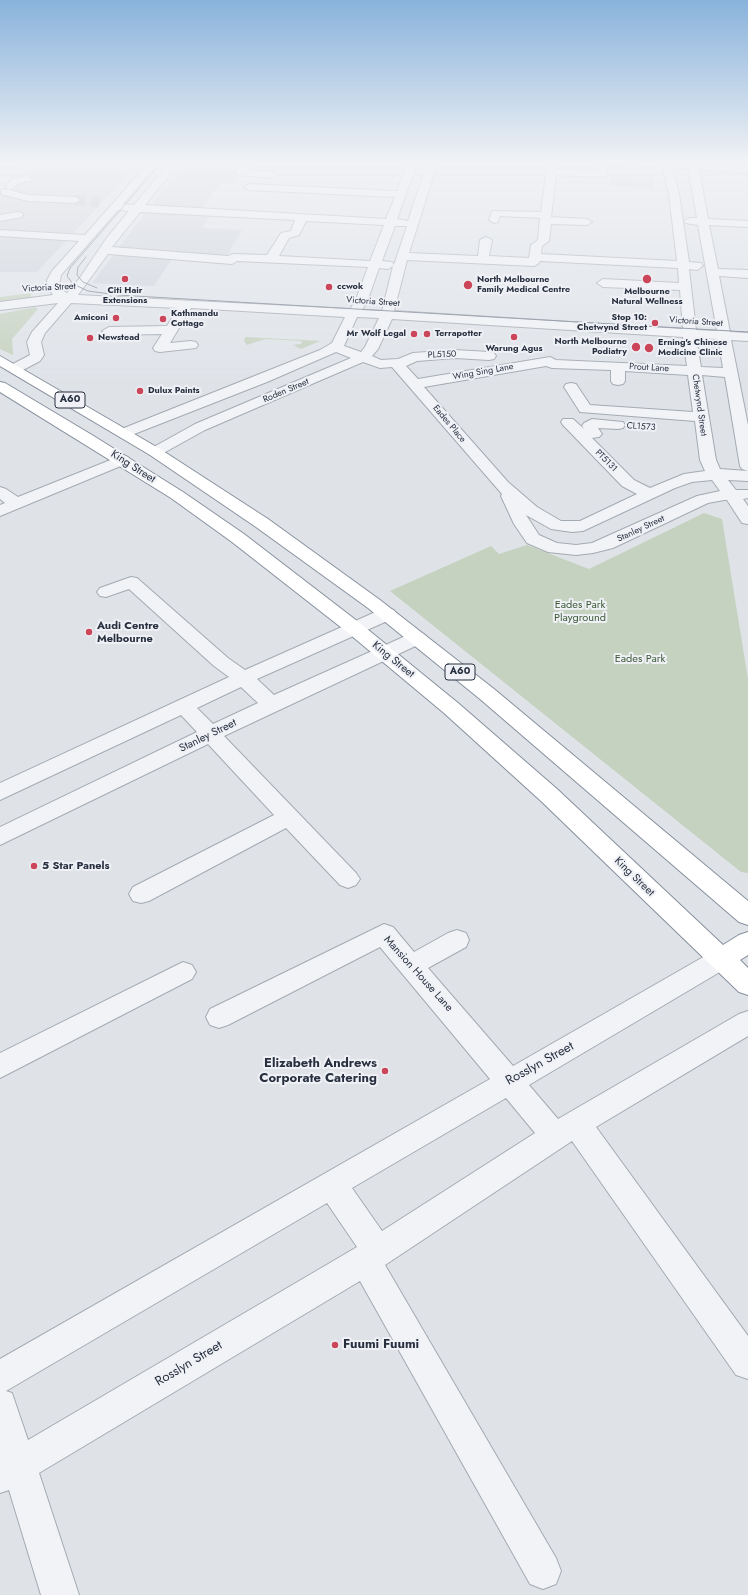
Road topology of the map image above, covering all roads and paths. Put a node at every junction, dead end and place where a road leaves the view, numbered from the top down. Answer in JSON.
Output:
{"nodes":[{"id":1,"x":15,"y":235,"type":"edge"},
{"id":2,"x":41,"y":235,"type":"edge"},
{"id":3,"x":88,"y":235,"type":"edge"},
{"id":4,"x":114,"y":235,"type":"edge"},
{"id":5,"x":285,"y":235,"type":"edge"},
{"id":6,"x":385,"y":235,"type":"edge"},
{"id":7,"x":409,"y":235,"type":"edge"},
{"id":8,"x":544,"y":235,"type":"edge"},
{"id":9,"x":679,"y":235,"type":"edge"},
{"id":10,"x":705,"y":235,"type":"edge"},
{"id":11,"x":86,"y":238,"type":"junction"},
{"id":12,"x":486,"y":240,"type":"dead end"},
{"id":13,"x":5,"y":245,"type":"dead end"},
{"id":14,"x":105,"y":250,"type":"junction"},
{"id":15,"x":534,"y":257,"type":"junction"},
{"id":16,"x":271,"y":259,"type":"junction"},
{"id":17,"x":483,"y":259,"type":"junction"},
{"id":18,"x":400,"y":261,"type":"junction"},
{"id":19,"x":375,"y":265,"type":"junction"},
{"id":20,"x":683,"y":265,"type":"junction"},
{"id":21,"x":711,"y":269,"type":"junction"},
{"id":22,"x":748,"y":274,"type":"edge"},
{"id":23,"x":603,"y":283,"type":"dead end"},
{"id":24,"x":78,"y":286,"type":"junction"},
{"id":25,"x":48,"y":287,"type":"junction"},
{"id":26,"x":93,"y":287,"type":"dead end"},
{"id":27,"x":686,"y":288,"type":"junction"},
{"id":28,"x":224,"y":294,"type":"dead end"},
{"id":29,"x":187,"y":296,"type":"junction"},
{"id":30,"x":66,"y":298,"type":"junction"},
{"id":31,"x":688,"y":300,"type":"junction"},
{"id":32,"x":717,"y":302,"type":"junction"},
{"id":33,"x":0,"y":306,"type":"edge"},
{"id":34,"x":358,"y":307,"type":"junction"},
{"id":35,"x":389,"y":309,"type":"junction"},
{"id":36,"x":748,"y":325,"type":"edge"},
{"id":37,"x":690,"y":327,"type":"junction"},
{"id":38,"x":722,"y":329,"type":"junction"},
{"id":39,"x":170,"y":330,"type":"junction"},
{"id":40,"x":109,"y":331,"type":"dead end"},
{"id":41,"x":748,"y":337,"type":"edge"},
{"id":42,"x":191,"y":345,"type":"dead end"},
{"id":43,"x":337,"y":346,"type":"junction"},
{"id":44,"x":366,"y":353,"type":"junction"},
{"id":45,"x":489,"y":356,"type":"dead end"},
{"id":46,"x":0,"y":360,"type":"edge"},
{"id":47,"x":397,"y":364,"type":"junction"},
{"id":48,"x":618,"y":366,"type":"junction"},
{"id":49,"x":16,"y":368,"type":"junction"},
{"id":50,"x":694,"y":371,"type":"junction"},
{"id":51,"x":730,"y":373,"type":"junction"},
{"id":52,"x":618,"y":381,"type":"dead end"},
{"id":53,"x":416,"y":384,"type":"junction"},
{"id":54,"x":0,"y":386,"type":"edge"},
{"id":55,"x":571,"y":387,"type":"dead end"},
{"id":56,"x":175,"y":413,"type":"junction"},
{"id":57,"x":568,"y":422,"type":"dead end"},
{"id":58,"x":702,"y":424,"type":"junction"},
{"id":59,"x":200,"y":427,"type":"junction"},
{"id":60,"x":124,"y":434,"type":"junction"},
{"id":61,"x":594,"y":434,"type":"dead end"},
{"id":62,"x":155,"y":452,"type":"junction"},
{"id":63,"x":123,"y":460,"type":"junction"},
{"id":64,"x":748,"y":466,"type":"edge"},
{"id":65,"x":716,"y":475,"type":"junction"},
{"id":66,"x":748,"y":476,"type":"edge"},
{"id":67,"x":502,"y":485,"type":"junction"},
{"id":68,"x":669,"y":485,"type":"junction"},
{"id":69,"x":0,"y":492,"type":"edge"},
{"id":70,"x":649,"y":494,"type":"junction"},
{"id":71,"x":740,"y":494,"type":"edge"},
{"id":72,"x":697,"y":502,"type":"junction"},
{"id":73,"x":16,"y":504,"type":"junction"},
{"id":74,"x":0,"y":511,"type":"edge"},
{"id":75,"x":748,"y":519,"type":"edge"},
{"id":76,"x":576,"y":528,"type":"junction"},
{"id":77,"x":582,"y":550,"type":"junction"},
{"id":78,"x":106,"y":592,"type":"dead end"},
{"id":79,"x":387,"y":614,"type":"junction"},
{"id":80,"x":354,"y":628,"type":"junction"},
{"id":81,"x":417,"y":638,"type":"junction"},
{"id":82,"x":384,"y":653,"type":"junction"},
{"id":83,"x":243,"y":678,"type":"junction"},
{"id":84,"x":272,"y":704,"type":"junction"},
{"id":85,"x":184,"y":706,"type":"junction"},
{"id":86,"x":212,"y":734,"type":"junction"},
{"id":87,"x":0,"y":792,"type":"edge"},
{"id":88,"x":288,"y":817,"type":"junction"},
{"id":89,"x":0,"y":837,"type":"edge"},
{"id":90,"x":348,"y":879,"type":"dead end"},
{"id":91,"x":141,"y":894,"type":"dead end"},
{"id":92,"x":748,"y":915,"type":"edge"},
{"id":93,"x":457,"y":940,"type":"dead end"},
{"id":94,"x":748,"y":942,"type":"edge"},
{"id":95,"x":721,"y":959,"type":"junction"},
{"id":96,"x":412,"y":965,"type":"junction"},
{"id":97,"x":183,"y":972,"type":"dead end"},
{"id":98,"x":748,"y":984,"type":"edge"},
{"id":99,"x":219,"y":1018,"type":"dead end"},
{"id":100,"x":748,"y":1022,"type":"edge"},
{"id":101,"x":0,"y":1066,"type":"edge"},
{"id":102,"x":510,"y":1080,"type":"junction"},
{"id":103,"x":565,"y":1129,"type":"junction"},
{"id":104,"x":333,"y":1186,"type":"junction"},
{"id":105,"x":371,"y":1256,"type":"junction"},
{"id":106,"x":748,"y":1363,"type":"edge"},
{"id":107,"x":0,"y":1377,"type":"edge"},
{"id":108,"x":0,"y":1405,"type":"edge"},
{"id":109,"x":9,"y":1471,"type":"edge"},
{"id":110,"x":543,"y":1571,"type":"dead end"},
{"id":111,"x":60,"y":1595,"type":"edge"}],
"edges":[{"from":1,"to":13,"type":"street"},
{"from":2,"to":11,"type":"street"},
{"from":3,"to":11,"type":"street"},
{"from":4,"to":14,"type":"street"},
{"from":5,"to":16,"type":"street"},
{"from":6,"to":19,"type":"street"},
{"from":7,"to":18,"type":"street"},
{"from":8,"to":15,"type":"street"},
{"from":9,"to":20,"type":"street","name":"Chetwynd Street"},
{"from":10,"to":21,"type":"street","name":"Chetwynd Street"},
{"from":11,"to":25,"type":"street"},
{"from":12,"to":17,"type":"street"},
{"from":14,"to":16,"type":"street"},
{"from":14,"to":24,"type":"street"},
{"from":15,"to":17,"type":"street"},
{"from":15,"to":20,"type":"street"},
{"from":16,"to":19,"type":"street"},
{"from":17,"to":18,"type":"street"},
{"from":18,"to":19,"type":"street"},
{"from":18,"to":35,"type":"street"},
{"from":19,"to":34,"type":"street"},
{"from":20,"to":21,"type":"street"},
{"from":20,"to":27,"type":"street","name":"Chetwynd Street"},
{"from":21,"to":22,"type":"street"},
{"from":21,"to":32,"type":"street","name":"Chetwynd Street"},
{"from":23,"to":27,"type":"street"},
{"from":24,"to":25,"type":"street","name":"Victoria Street"},
{"from":24,"to":26,"type":"street","name":"Victoria Street"},
{"from":24,"to":30,"type":"street"},
{"from":25,"to":30,"type":"street"},
{"from":27,"to":31,"type":"street","name":"Chetwynd Street"},
{"from":28,"to":34,"type":"street","name":"Victoria Street"},
{"from":29,"to":30,"type":"street","name":"Victoria Street"},
{"from":29,"to":34,"type":"street","name":"Victoria Street"},
{"from":29,"to":39,"type":"street"},
{"from":30,"to":33,"type":"street","name":"Victoria Street"},
{"from":30,"to":49,"type":"street"},
{"from":31,"to":32,"type":"street"},
{"from":31,"to":37,"type":"street","name":"Chetwynd Street"},
{"from":32,"to":38,"type":"street","name":"Chetwynd Street"},
{"from":34,"to":35,"type":"street","name":"Victoria Street"},
{"from":34,"to":43,"type":"street"},
{"from":35,"to":37,"type":"street","name":"Victoria Street"},
{"from":35,"to":44,"type":"street"},
{"from":36,"to":38,"type":"street","name":"Victoria Street"},
{"from":37,"to":38,"type":"street","name":"Victoria Street"},
{"from":37,"to":50,"type":"street","name":"Chetwynd Street"},
{"from":38,"to":41,"type":"street","name":"Victoria Street"},
{"from":38,"to":51,"type":"street","name":"Chetwynd Street"},
{"from":39,"to":40,"type":"street"},
{"from":39,"to":42,"type":"street"},
{"from":43,"to":44,"type":"street"},
{"from":43,"to":56,"type":"street","name":"Roden Street"},
{"from":44,"to":47,"type":"street"},
{"from":44,"to":59,"type":"street","name":"Roden Street"},
{"from":45,"to":47,"type":"street","name":"PL5150"},
{"from":46,"to":49,"type":"highway","number":"A60"},
{"from":47,"to":53,"type":"street","name":"Eades Place"},
{"from":48,"to":50,"type":"street","name":"Prout Lane"},
{"from":48,"to":52,"type":"street","name":"Prout Lane"},
{"from":48,"to":53,"type":"street","name":"Wing Sing Lane"},
{"from":49,"to":60,"type":"highway","number":"A60"},
{"from":50,"to":51,"type":"street","name":"Prout Lane"},
{"from":50,"to":58,"type":"street","name":"Chetwynd Street"},
{"from":51,"to":64,"type":"street","name":"Chetwynd Street"},
{"from":53,"to":67,"type":"street","name":"Eades Place"},
{"from":54,"to":63,"type":"highway","name":"King Street","number":"A60"},
{"from":55,"to":58,"type":"street"},
{"from":56,"to":59,"type":"street"},
{"from":56,"to":60,"type":"street","name":"Roden Street"},
{"from":57,"to":70,"type":"street","name":"PT5131"},
{"from":58,"to":61,"type":"street","name":"CL1573"},
{"from":58,"to":65,"type":"street","name":"Chetwynd Street"},
{"from":59,"to":62,"type":"street","name":"Roden Street"},
{"from":60,"to":62,"type":"highway","number":"A60"},
{"from":60,"to":63,"type":"highway"},
{"from":62,"to":79,"type":"highway","number":"A60"},
{"from":63,"to":73,"type":"street"},
{"from":63,"to":80,"type":"highway","name":"King Street","number":"A60"},
{"from":65,"to":66,"type":"street"},
{"from":65,"to":68,"type":"street"},
{"from":65,"to":71,"type":"street","name":"Chetwynd Street"},
{"from":67,"to":76,"type":"street","name":"Eades Place"},
{"from":67,"to":77,"type":"street","name":"Eades Place"},
{"from":68,"to":70,"type":"street"},
{"from":68,"to":72,"type":"street"},
{"from":69,"to":73,"type":"street"},
{"from":70,"to":76,"type":"street"},
{"from":71,"to":72,"type":"street","name":"Stanley Street"},
{"from":71,"to":75,"type":"street","name":"Chetwynd Street"},
{"from":72,"to":77,"type":"street","name":"Stanley Street"},
{"from":73,"to":74,"type":"street"},
{"from":76,"to":77,"type":"street"},
{"from":78,"to":83,"type":"street"},
{"from":79,"to":80,"type":"street"},
{"from":79,"to":81,"type":"highway","number":"A60"},
{"from":80,"to":82,"type":"highway","name":"King Street","number":"A60"},
{"from":80,"to":83,"type":"street"},
{"from":81,"to":82,"type":"street","name":"Stanley Street"},
{"from":81,"to":92,"type":"highway","number":"A60"},
{"from":82,"to":84,"type":"street","name":"Stanley Street"},
{"from":82,"to":95,"type":"highway","name":"King Street","number":"A60"},
{"from":83,"to":84,"type":"street"},
{"from":83,"to":85,"type":"street"},
{"from":84,"to":86,"type":"street","name":"Stanley Street"},
{"from":85,"to":86,"type":"street"},
{"from":85,"to":87,"type":"street"},
{"from":86,"to":88,"type":"street"},
{"from":86,"to":89,"type":"street","name":"Stanley Street"},
{"from":88,"to":90,"type":"street"},
{"from":88,"to":91,"type":"street"},
{"from":93,"to":96,"type":"street"},
{"from":94,"to":95,"type":"highway","name":"Rosslyn Street"},
{"from":95,"to":98,"type":"highway","name":"King Street","number":"A60"},
{"from":95,"to":102,"type":"street","name":"Rosslyn Street"},
{"from":96,"to":99,"type":"street","name":"Mansion House Lane"},
{"from":96,"to":102,"type":"street","name":"Mansion House Lane"},
{"from":97,"to":101,"type":"street"},
{"from":100,"to":103,"type":"street","name":"Rosslyn Street"},
{"from":102,"to":103,"type":"street","name":"Mansion House Lane"},
{"from":102,"to":104,"type":"street","name":"Rosslyn Street"},
{"from":103,"to":105,"type":"street","name":"Rosslyn Street"},
{"from":103,"to":106,"type":"street","name":"Mansion House Lane"},
{"from":104,"to":105,"type":"street"},
{"from":104,"to":107,"type":"street","name":"Rosslyn Street"},
{"from":105,"to":109,"type":"street","name":"Rosslyn Street"},
{"from":105,"to":110,"type":"street"},
{"from":108,"to":109,"type":"street"},
{"from":109,"to":111,"type":"street"}]}
